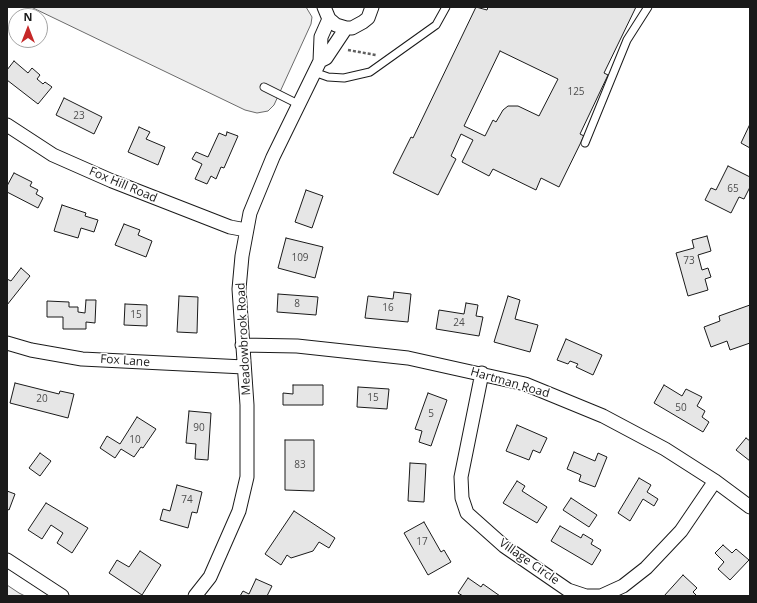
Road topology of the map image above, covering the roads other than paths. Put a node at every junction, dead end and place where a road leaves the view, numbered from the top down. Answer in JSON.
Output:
{"nodes":[{"id":1,"x":324,"y":7,"type":"edge"},
{"id":2,"x":372,"y":7,"type":"edge"},
{"id":3,"x":446,"y":7,"type":"edge"},
{"id":4,"x":648,"y":7,"type":"edge"},
{"id":5,"x":329,"y":19,"type":"junction"},
{"id":6,"x":346,"y":28,"type":"junction"},
{"id":7,"x":317,"y":67,"type":"junction"},
{"id":8,"x":264,"y":87,"type":"dead end"},
{"id":9,"x":298,"y":104,"type":"junction"},
{"id":10,"x":7,"y":125,"type":"edge"},
{"id":11,"x":585,"y":144,"type":"dead end"},
{"id":12,"x":246,"y":230,"type":"junction"},
{"id":13,"x":7,"y":343,"type":"edge"},
{"id":14,"x":242,"y":344,"type":"junction"},
{"id":15,"x":244,"y":367,"type":"junction"},
{"id":16,"x":482,"y":373,"type":"junction"},
{"id":17,"x":715,"y":481,"type":"junction"},
{"id":18,"x":750,"y":507,"type":"edge"},
{"id":19,"x":7,"y":560,"type":"edge"},
{"id":20,"x":62,"y":596,"type":"edge"},
{"id":21,"x":195,"y":596,"type":"edge"}],
"edges":[{"from":1,"to":5,"type":"street"},
{"from":2,"to":6,"type":"street"},
{"from":3,"to":7,"type":"lane"},
{"from":4,"to":11,"type":"lane"},
{"from":5,"to":6,"type":"street"},
{"from":5,"to":7,"type":"street","name":"Meadowbrook Road"},
{"from":6,"to":7,"type":"street","name":"Meadowbrook Road"},
{"from":7,"to":9,"type":"street","name":"Meadowbrook Road"},
{"from":8,"to":9,"type":"lane"},
{"from":9,"to":12,"type":"street","name":"Meadowbrook Road"},
{"from":10,"to":12,"type":"street","name":"Fox Hill Road"},
{"from":12,"to":14,"type":"street","name":"Meadowbrook Road"},
{"from":13,"to":15,"type":"street","name":"Fox Lane"},
{"from":14,"to":15,"type":"street","name":"Meadowbrook Road"},
{"from":14,"to":16,"type":"street","name":"Hartman Road"},
{"from":15,"to":21,"type":"street","name":"Meadowbrook Road"},
{"from":16,"to":17,"type":"street","name":"Hartman Road"},
{"from":16,"to":17,"type":"street","name":"Village Circle"},
{"from":17,"to":18,"type":"street","name":"Hartman Road"},
{"from":19,"to":20,"type":"street"}]}
